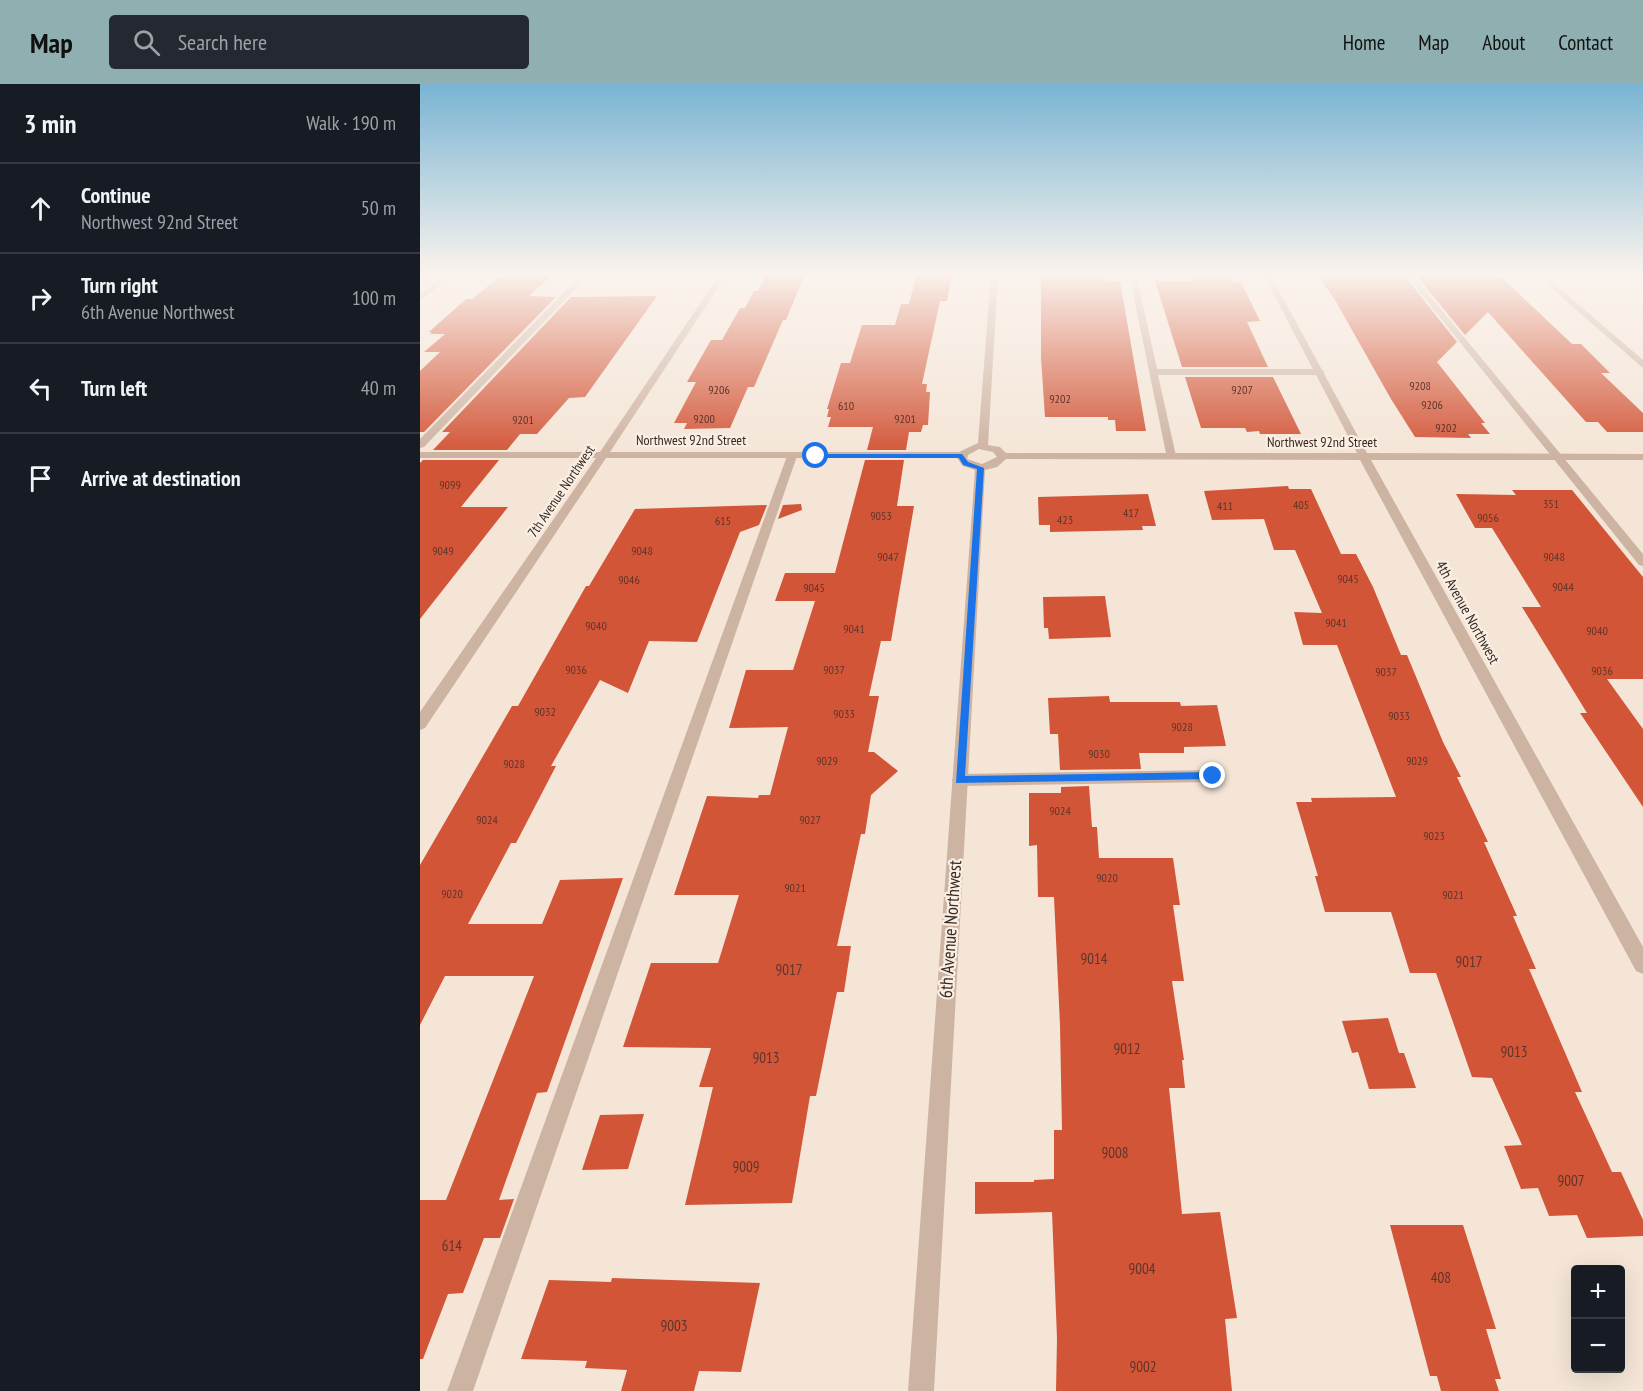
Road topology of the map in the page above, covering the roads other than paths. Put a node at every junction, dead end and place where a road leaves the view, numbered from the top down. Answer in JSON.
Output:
{"nodes":[{"id":1,"x":526,"y":335,"type":"edge"},
{"id":2,"x":682,"y":335,"type":"edge"},
{"id":3,"x":991,"y":335,"type":"edge"},
{"id":4,"x":1145,"y":335,"type":"edge"},
{"id":5,"x":1300,"y":335,"type":"edge"},
{"id":6,"x":1459,"y":335,"type":"edge"},
{"id":7,"x":1609,"y":335,"type":"edge"},
{"id":8,"x":1643,"y":365,"type":"edge"},
{"id":9,"x":1153,"y":372,"type":"junction"},
{"id":10,"x":1320,"y":372,"type":"junction"},
{"id":11,"x":420,"y":445,"type":"edge"},
{"id":12,"x":983,"y":446,"type":"junction"},
{"id":13,"x":420,"y":455,"type":"edge"},
{"id":14,"x":603,"y":455,"type":"junction"},
{"id":15,"x":792,"y":456,"type":"junction"},
{"id":16,"x":962,"y":456,"type":"junction"},
{"id":17,"x":1002,"y":456,"type":"junction"},
{"id":18,"x":1171,"y":456,"type":"junction"},
{"id":19,"x":1364,"y":457,"type":"junction"},
{"id":20,"x":1558,"y":457,"type":"junction"},
{"id":21,"x":1643,"y":457,"type":"edge"},
{"id":22,"x":980,"y":468,"type":"junction"},
{"id":23,"x":1643,"y":562,"type":"edge"},
{"id":24,"x":420,"y":724,"type":"edge"},
{"id":25,"x":1213,"y":776,"type":"dead end"},
{"id":26,"x":960,"y":780,"type":"junction"},
{"id":27,"x":1643,"y":965,"type":"edge"},
{"id":28,"x":460,"y":1391,"type":"edge"},
{"id":29,"x":921,"y":1391,"type":"edge"}],
"edges":[{"from":1,"to":11,"type":"street"},
{"from":2,"to":14,"type":"street","name":"7th Avenue Northwest"},
{"from":3,"to":12,"type":"street"},
{"from":4,"to":9,"type":"street"},
{"from":5,"to":10,"type":"street","name":"4th Avenue Northwest"},
{"from":6,"to":20,"type":"street"},
{"from":7,"to":8,"type":"street"},
{"from":9,"to":10,"type":"street"},
{"from":9,"to":18,"type":"street"},
{"from":10,"to":19,"type":"street","name":"4th Avenue Northwest"},
{"from":12,"to":16,"type":"street"},
{"from":12,"to":17,"type":"street"},
{"from":13,"to":14,"type":"street","name":"Northwest 92nd Street"},
{"from":14,"to":15,"type":"street","name":"Northwest 92nd Street"},
{"from":14,"to":24,"type":"street","name":"7th Avenue Northwest"},
{"from":15,"to":16,"type":"street","name":"Northwest 92nd Street"},
{"from":15,"to":28,"type":"street"},
{"from":16,"to":22,"type":"street"},
{"from":17,"to":18,"type":"street","name":"Northwest 92nd Street"},
{"from":17,"to":22,"type":"street"},
{"from":18,"to":19,"type":"street","name":"Northwest 92nd Street"},
{"from":19,"to":20,"type":"street","name":"Northwest 92nd Street"},
{"from":19,"to":27,"type":"street","name":"4th Avenue Northwest"},
{"from":20,"to":21,"type":"street","name":"Northwest 92nd Street"},
{"from":20,"to":23,"type":"street"},
{"from":22,"to":26,"type":"street","name":"6th Avenue Northwest"},
{"from":25,"to":26,"type":"street"},
{"from":26,"to":29,"type":"street","name":"6th Avenue Northwest"}]}
